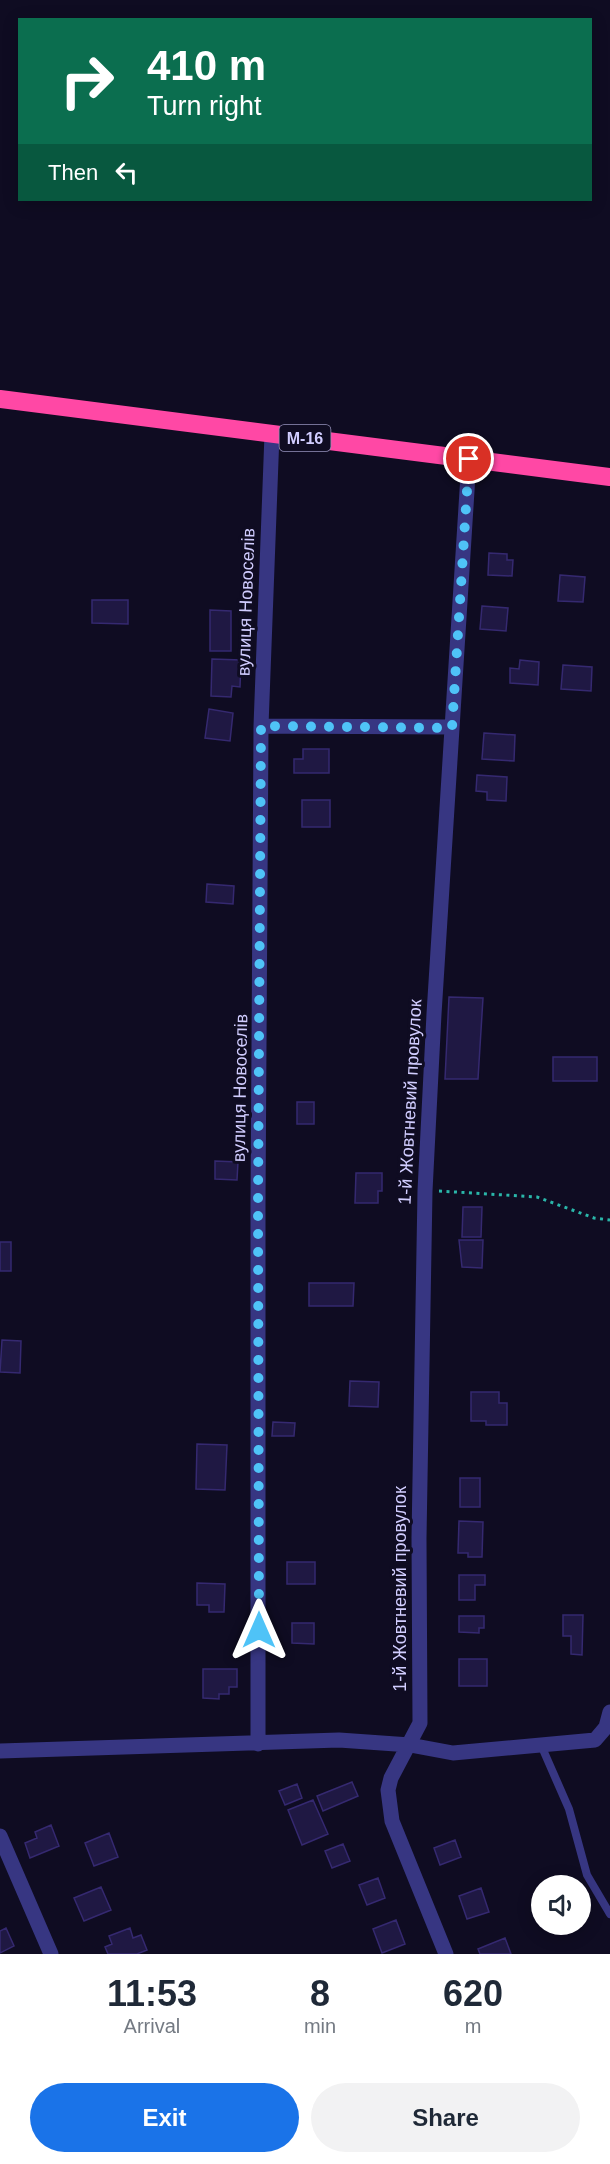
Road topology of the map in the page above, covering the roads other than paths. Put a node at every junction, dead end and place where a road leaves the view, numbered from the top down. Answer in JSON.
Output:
{"nodes":[{"id":1,"x":0,"y":399,"type":"edge"},
{"id":2,"x":272,"y":434,"type":"junction"},
{"id":3,"x":469,"y":459,"type":"junction"},
{"id":4,"x":610,"y":477,"type":"edge"},
{"id":5,"x":261,"y":726,"type":"junction"},
{"id":6,"x":452,"y":728,"type":"junction"},
{"id":7,"x":610,"y":1712,"type":"edge"},
{"id":8,"x":258,"y":1744,"type":"junction"},
{"id":9,"x":410,"y":1745,"type":"junction"},
{"id":10,"x":541,"y":1745,"type":"junction"},
{"id":11,"x":0,"y":1751,"type":"edge"},
{"id":12,"x":0,"y":1836,"type":"edge"},
{"id":13,"x":610,"y":1914,"type":"edge"},
{"id":14,"x":51,"y":1954,"type":"edge"},
{"id":15,"x":446,"y":1954,"type":"edge"}],
"edges":[{"from":1,"to":2,"type":"highway","number":"М-16"},
{"from":2,"to":3,"type":"highway","number":"М-16"},
{"from":2,"to":5,"type":"street","name":"вулиця Новоселів"},
{"from":3,"to":4,"type":"highway","number":"М-16"},
{"from":3,"to":6,"type":"street","name":"1-й Жовтневий провулок"},
{"from":5,"to":6,"type":"street"},
{"from":5,"to":8,"type":"street","name":"вулиця Новоселів"},
{"from":6,"to":9,"type":"street","name":"1-й Жовтневий провулок"},
{"from":7,"to":10,"type":"street"},
{"from":8,"to":9,"type":"street"},
{"from":8,"to":11,"type":"street"},
{"from":9,"to":10,"type":"street"},
{"from":9,"to":15,"type":"street"},
{"from":10,"to":13,"type":"lane"},
{"from":12,"to":14,"type":"street"}]}
